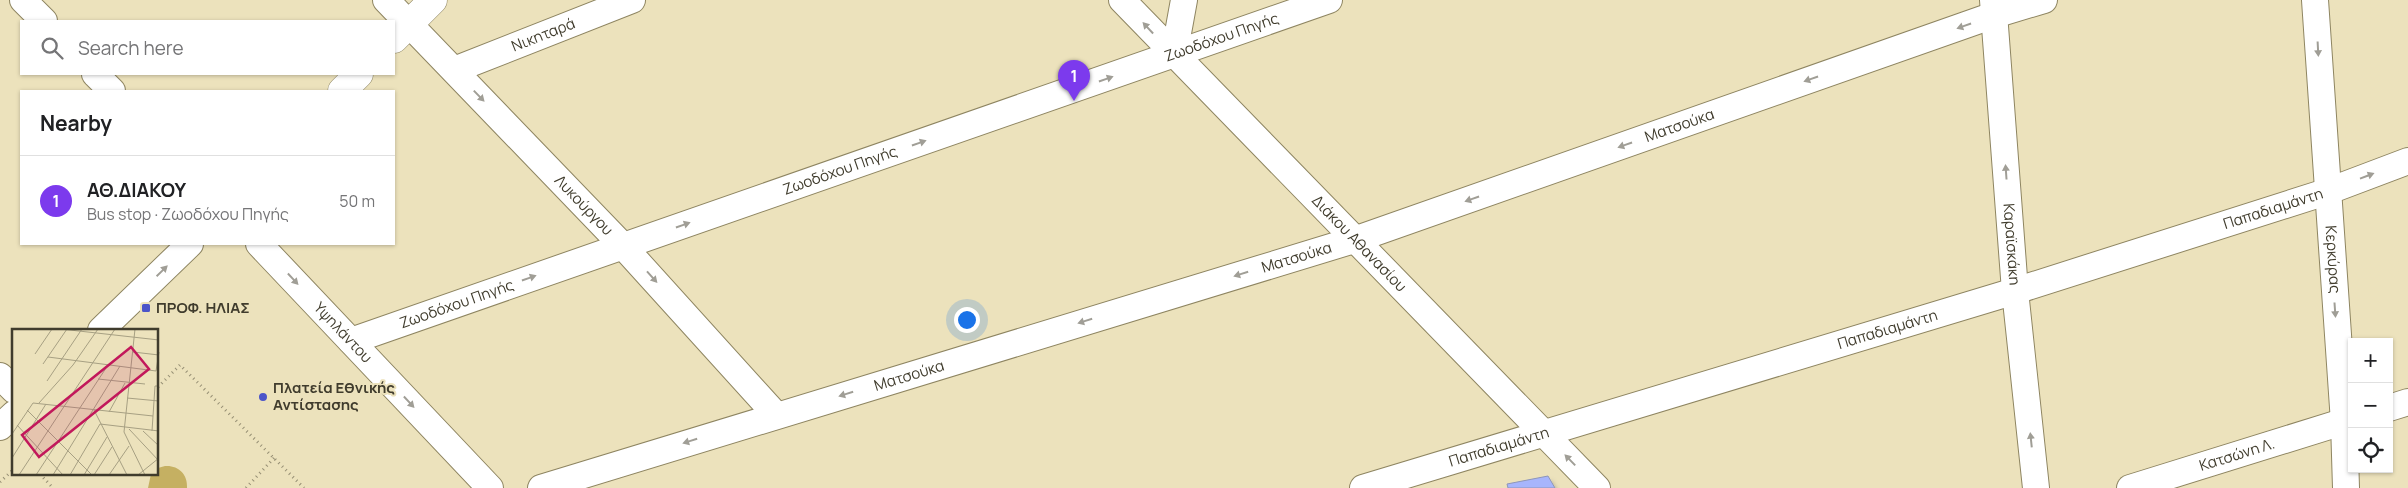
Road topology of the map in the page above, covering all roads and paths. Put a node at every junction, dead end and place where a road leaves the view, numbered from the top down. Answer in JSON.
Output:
{"nodes":[{"id":1,"x":23,"y":0,"type":"edge"},
{"id":2,"x":386,"y":0,"type":"edge"},
{"id":3,"x":433,"y":0,"type":"edge"},
{"id":4,"x":632,"y":0,"type":"edge"},
{"id":5,"x":1122,"y":0,"type":"edge"},
{"id":6,"x":1184,"y":0,"type":"edge"},
{"id":7,"x":1329,"y":0,"type":"edge"},
{"id":8,"x":2044,"y":0,"type":"edge"},
{"id":9,"x":2315,"y":0,"type":"edge"},
{"id":10,"x":1994,"y":8,"type":"edge"},
{"id":11,"x":43,"y":20,"type":"edge"},
{"id":12,"x":402,"y":31,"type":"edge"},
{"id":13,"x":1174,"y":55,"type":"junction"},
{"id":14,"x":454,"y":70,"type":"junction"},
{"id":15,"x":96,"y":75,"type":"edge"},
{"id":16,"x":358,"y":75,"type":"edge"},
{"id":17,"x":111,"y":90,"type":"edge"},
{"id":18,"x":343,"y":90,"type":"edge"},
{"id":19,"x":2408,"y":161,"type":"edge"},
{"id":20,"x":2326,"y":192,"type":"junction"},
{"id":21,"x":1354,"y":240,"type":"junction"},
{"id":22,"x":189,"y":245,"type":"edge"},
{"id":23,"x":260,"y":245,"type":"edge"},
{"id":24,"x":623,"y":246,"type":"junction"},
{"id":25,"x":2015,"y":291,"type":"junction"},
{"id":26,"x":102,"y":329,"type":"edge"},
{"id":27,"x":351,"y":341,"type":"junction"},
{"id":28,"x":0,"y":376,"type":"edge"},
{"id":29,"x":159,"y":386,"type":"edge"},
{"id":30,"x":12,"y":388,"type":"edge"},
{"id":31,"x":2408,"y":402,"type":"edge"},
{"id":32,"x":2393,"y":407,"type":"edge"},
{"id":33,"x":776,"y":415,"type":"junction"},
{"id":34,"x":12,"y":416,"type":"edge"},
{"id":35,"x":2348,"y":421,"type":"edge"},
{"id":36,"x":0,"y":427,"type":"edge"},
{"id":37,"x":1542,"y":432,"type":"junction"},
{"id":38,"x":274,"y":458,"type":"junction"},
{"id":39,"x":12,"y":471,"type":"edge"},
{"id":40,"x":42,"y":476,"type":"edge"},
{"id":41,"x":0,"y":482,"type":"edge"},
{"id":42,"x":53,"y":488,"type":"edge"},
{"id":43,"x":246,"y":488,"type":"edge"},
{"id":44,"x":304,"y":488,"type":"edge"},
{"id":45,"x":490,"y":488,"type":"edge"},
{"id":46,"x":541,"y":488,"type":"edge"},
{"id":47,"x":1363,"y":488,"type":"edge"},
{"id":48,"x":1597,"y":488,"type":"edge"},
{"id":49,"x":2036,"y":488,"type":"edge"},
{"id":50,"x":2130,"y":488,"type":"edge"},
{"id":51,"x":2346,"y":488,"type":"edge"}],
"edges":[{"from":1,"to":11,"type":"street"},
{"from":2,"to":12,"type":"street","name":"Λυκούργου"},
{"from":3,"to":12,"type":"street"},
{"from":4,"to":14,"type":"street","name":"Νικηταρά"},
{"from":13,"to":5,"type":"street","name":"Διάκου Αθανασίου","one_way":true},
{"from":6,"to":13,"type":"street"},
{"from":7,"to":13,"type":"street","name":"Ζωοδόχου Πηγής"},
{"from":8,"to":10,"type":"street","name":"Ματσούκα"},
{"from":9,"to":20,"type":"street","name":"Κερκύρας","one_way":true},
{"from":10,"to":21,"type":"street","name":"Ματσούκα","one_way":true},
{"from":25,"to":10,"type":"street","name":"Καραϊσκάκη","one_way":true},
{"from":12,"to":14,"type":"street","name":"Λυκούργου"},
{"from":13,"to":21,"type":"street","name":"Διάκου Αθανασίου"},
{"from":24,"to":13,"type":"street","name":"Ζωοδόχου Πηγής","one_way":true},
{"from":14,"to":24,"type":"street","name":"Λυκούργου","one_way":true},
{"from":15,"to":17,"type":"street"},
{"from":16,"to":18,"type":"street"},
{"from":20,"to":19,"type":"street","name":"Παπαδιαμάντη","one_way":true},
{"from":20,"to":25,"type":"street","name":"Παπαδιαμάντη"},
{"from":20,"to":35,"type":"street","name":"Κερκύρας","one_way":true},
{"from":21,"to":33,"type":"street","name":"Ματσούκα","one_way":true},
{"from":21,"to":37,"type":"street","name":"Διάκου Αθανασίου"},
{"from":26,"to":22,"type":"street","one_way":true},
{"from":23,"to":27,"type":"street","name":"Υψηλάντου","one_way":true},
{"from":27,"to":24,"type":"street","name":"Ζωοδόχου Πηγής","one_way":true},
{"from":24,"to":33,"type":"street","name":"Λυκούργου","one_way":true},
{"from":25,"to":37,"type":"street","name":"Παπαδιαμάντη"},
{"from":49,"to":25,"type":"street","name":"Καραϊσκάκη","one_way":true},
{"from":27,"to":45,"type":"street","name":"Υψηλάντου","one_way":true},
{"from":28,"to":30,"type":"street"},
{"from":29,"to":38,"type":"path"},
{"from":31,"to":32,"type":"street"},
{"from":33,"to":46,"type":"street","name":"Ματσούκα","one_way":true},
{"from":34,"to":36,"type":"street"},
{"from":35,"to":50,"type":"street","name":"Κατσώνη Λ."},
{"from":35,"to":51,"type":"street","name":"Κερκύρας"},
{"from":37,"to":47,"type":"street","name":"Παπαδιαμάντη"},
{"from":48,"to":37,"type":"street","name":"Διάκου Αθανασίου","one_way":true},
{"from":38,"to":43,"type":"path"},
{"from":38,"to":44,"type":"path"},
{"from":39,"to":41,"type":"path"},
{"from":40,"to":42,"type":"path"}]}
